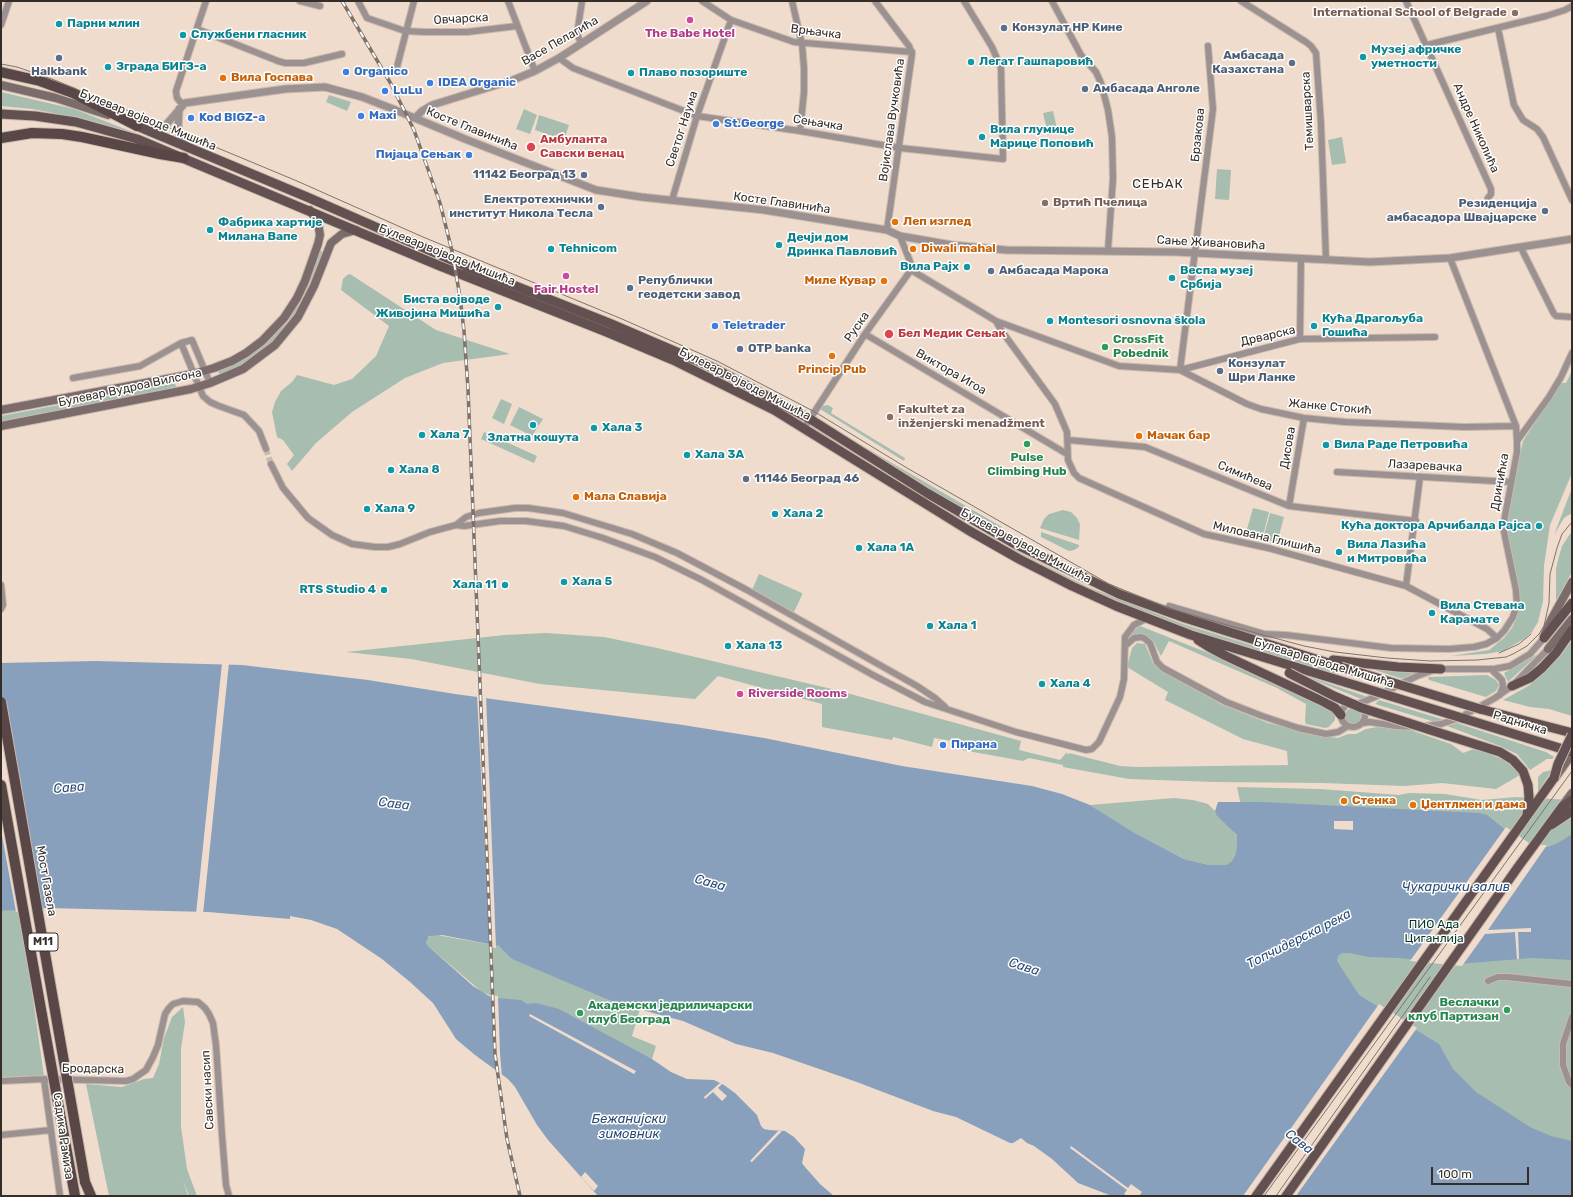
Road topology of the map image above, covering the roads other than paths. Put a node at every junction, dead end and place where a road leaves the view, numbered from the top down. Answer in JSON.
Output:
{"nodes":[{"id":1,"x":9,"y":1,"type":"edge"},
{"id":2,"x":206,"y":1,"type":"edge"},
{"id":3,"x":300,"y":1,"type":"edge"},
{"id":4,"x":358,"y":1,"type":"edge"},
{"id":5,"x":414,"y":1,"type":"edge"},
{"id":6,"x":508,"y":1,"type":"edge"},
{"id":7,"x":582,"y":1,"type":"edge"},
{"id":8,"x":647,"y":1,"type":"edge"},
{"id":9,"x":702,"y":1,"type":"edge"},
{"id":10,"x":792,"y":1,"type":"edge"},
{"id":11,"x":875,"y":1,"type":"edge"},
{"id":12,"x":964,"y":1,"type":"edge"},
{"id":13,"x":1052,"y":1,"type":"edge"},
{"id":14,"x":1241,"y":1,"type":"edge"},
{"id":15,"x":1406,"y":1,"type":"edge"},
{"id":16,"x":320,"y":6,"type":"dead end"},
{"id":17,"x":1572,"y":6,"type":"edge"},
{"id":18,"x":732,"y":20,"type":"junction"},
{"id":19,"x":1,"y":25,"type":"edge"},
{"id":20,"x":517,"y":26,"type":"junction"},
{"id":21,"x":1498,"y":28,"type":"junction"},
{"id":22,"x":197,"y":29,"type":"junction"},
{"id":23,"x":405,"y":31,"type":"junction"},
{"id":24,"x":582,"y":43,"type":"junction"},
{"id":25,"x":802,"y":44,"type":"junction"},
{"id":26,"x":1427,"y":45,"type":"junction"},
{"id":27,"x":1208,"y":46,"type":"dead end"},
{"id":28,"x":912,"y":52,"type":"junction"},
{"id":29,"x":342,"y":54,"type":"dead end"},
{"id":30,"x":559,"y":58,"type":"junction"},
{"id":31,"x":397,"y":67,"type":"dead end"},
{"id":32,"x":535,"y":71,"type":"junction"},
{"id":33,"x":1,"y":72,"type":"edge"},
{"id":34,"x":1,"y":85,"type":"edge"},
{"id":35,"x":180,"y":107,"type":"junction"},
{"id":36,"x":1,"y":114,"type":"edge"},
{"id":37,"x":697,"y":116,"type":"junction"},
{"id":38,"x":415,"y":118,"type":"junction"},
{"id":39,"x":137,"y":126,"type":"junction"},
{"id":40,"x":800,"y":131,"type":"junction"},
{"id":41,"x":149,"y":132,"type":"junction"},
{"id":42,"x":1,"y":138,"type":"edge"},
{"id":43,"x":188,"y":148,"type":"junction"},
{"id":44,"x":900,"y":148,"type":"junction"},
{"id":45,"x":184,"y":158,"type":"junction"},
{"id":46,"x":1488,"y":198,"type":"dead end"},
{"id":47,"x":672,"y":200,"type":"junction"},
{"id":48,"x":1572,"y":200,"type":"edge"},
{"id":49,"x":310,"y":210,"type":"junction"},
{"id":50,"x":356,"y":230,"type":"junction"},
{"id":51,"x":887,"y":230,"type":"junction"},
{"id":52,"x":900,"y":236,"type":"junction"},
{"id":53,"x":1572,"y":239,"type":"edge"},
{"id":54,"x":1522,"y":248,"type":"junction"},
{"id":55,"x":1108,"y":250,"type":"junction"},
{"id":56,"x":1195,"y":253,"type":"junction"},
{"id":57,"x":1301,"y":258,"type":"junction"},
{"id":58,"x":1450,"y":258,"type":"junction"},
{"id":59,"x":1326,"y":260,"type":"junction"},
{"id":60,"x":911,"y":270,"type":"junction"},
{"id":61,"x":1572,"y":317,"type":"edge"},
{"id":62,"x":996,"y":321,"type":"junction"},
{"id":63,"x":865,"y":334,"type":"junction"},
{"id":64,"x":1435,"y":337,"type":"dead end"},
{"id":65,"x":1300,"y":339,"type":"junction"},
{"id":66,"x":181,"y":343,"type":"junction"},
{"id":67,"x":1572,"y":353,"type":"edge"},
{"id":68,"x":1180,"y":370,"type":"junction"},
{"id":69,"x":205,"y":371,"type":"junction"},
{"id":70,"x":193,"y":374,"type":"junction"},
{"id":71,"x":73,"y":378,"type":"dead end"},
{"id":72,"x":210,"y":383,"type":"junction"},
{"id":73,"x":198,"y":387,"type":"junction"},
{"id":74,"x":1,"y":410,"type":"edge"},
{"id":75,"x":1304,"y":418,"type":"junction"},
{"id":76,"x":810,"y":419,"type":"junction"},
{"id":77,"x":1,"y":426,"type":"edge"},
{"id":78,"x":1516,"y":426,"type":"junction"},
{"id":79,"x":804,"y":428,"type":"junction"},
{"id":80,"x":1068,"y":440,"type":"junction"},
{"id":81,"x":1517,"y":441,"type":"junction"},
{"id":82,"x":266,"y":449,"type":"tunnel mouth"},
{"id":83,"x":1067,"y":454,"type":"junction"},
{"id":84,"x":271,"y":464,"type":"tunnel mouth"},
{"id":85,"x":1338,"y":472,"type":"dead end"},
{"id":86,"x":1420,"y":477,"type":"junction"},
{"id":87,"x":1511,"y":482,"type":"junction"},
{"id":88,"x":1289,"y":506,"type":"junction"},
{"id":89,"x":1416,"y":521,"type":"junction"},
{"id":90,"x":456,"y":525,"type":"junction"},
{"id":91,"x":1572,"y":582,"type":"edge"},
{"id":92,"x":1,"y":585,"type":"edge"},
{"id":93,"x":1406,"y":586,"type":"junction"},
{"id":94,"x":1572,"y":603,"type":"edge"},
{"id":95,"x":1,"y":609,"type":"edge"},
{"id":96,"x":1167,"y":612,"type":"junction"},
{"id":97,"x":1147,"y":618,"type":"junction"},
{"id":98,"x":1572,"y":619,"type":"edge"},
{"id":99,"x":1572,"y":630,"type":"edge"},
{"id":100,"x":1191,"y":635,"type":"junction"},
{"id":101,"x":1497,"y":638,"type":"junction"},
{"id":102,"x":1544,"y":638,"type":"junction"},
{"id":103,"x":1125,"y":646,"type":"junction"},
{"id":104,"x":1552,"y":651,"type":"junction"},
{"id":105,"x":1296,"y":653,"type":"junction"},
{"id":106,"x":1264,"y":656,"type":"junction"},
{"id":107,"x":1441,"y":669,"type":"junction"},
{"id":108,"x":1494,"y":669,"type":"junction"},
{"id":109,"x":1512,"y":686,"type":"joint"},
{"id":110,"x":1498,"y":696,"type":"junction"},
{"id":111,"x":1375,"y":697,"type":"junction"},
{"id":112,"x":1,"y":702,"type":"edge"},
{"id":113,"x":1358,"y":704,"type":"junction"},
{"id":114,"x":1481,"y":707,"type":"junction"},
{"id":115,"x":947,"y":708,"type":"junction"},
{"id":116,"x":1366,"y":713,"type":"junction"},
{"id":117,"x":1341,"y":718,"type":"junction"},
{"id":118,"x":1462,"y":718,"type":"joint"},
{"id":119,"x":1363,"y":723,"type":"junction"},
{"id":120,"x":1348,"y":726,"type":"junction"},
{"id":121,"x":1331,"y":733,"type":"junction"},
{"id":122,"x":1572,"y":734,"type":"edge"},
{"id":123,"x":1572,"y":753,"type":"edge"},
{"id":124,"x":1554,"y":778,"type":"junction"},
{"id":125,"x":1,"y":785,"type":"edge"},
{"id":126,"x":1572,"y":793,"type":"edge"},
{"id":127,"x":1572,"y":800,"type":"edge"},
{"id":128,"x":1562,"y":807,"type":"junction"},
{"id":129,"x":1572,"y":811,"type":"edge"},
{"id":130,"x":1527,"y":817,"type":"junction"},
{"id":131,"x":1547,"y":827,"type":"junction"},
{"id":132,"x":1488,"y":981,"type":"dead end"},
{"id":133,"x":1572,"y":984,"type":"edge"},
{"id":134,"x":183,"y":1001,"type":"joint"},
{"id":135,"x":1572,"y":1018,"type":"edge"},
{"id":136,"x":44,"y":1079,"type":"junction"},
{"id":137,"x":1,"y":1080,"type":"edge"},
{"id":138,"x":1572,"y":1085,"type":"edge"},
{"id":139,"x":51,"y":1130,"type":"junction"},
{"id":140,"x":1,"y":1135,"type":"edge"},
{"id":141,"x":85,"y":1182,"type":"junction"},
{"id":142,"x":60,"y":1196,"type":"edge"},
{"id":143,"x":75,"y":1196,"type":"edge"},
{"id":144,"x":88,"y":1196,"type":"edge"},
{"id":145,"x":91,"y":1196,"type":"edge"},
{"id":146,"x":229,"y":1196,"type":"edge"},
{"id":147,"x":1256,"y":1196,"type":"edge"},
{"id":148,"x":1286,"y":1196,"type":"edge"}],
"edges":[{"from":1,"to":19,"type":"street"},
{"from":2,"to":22,"type":"street"},
{"from":3,"to":16,"type":"street"},
{"from":4,"to":23,"type":"street","name":"Овчарска"},
{"from":5,"to":23,"type":"street"},
{"from":6,"to":20,"type":"street"},
{"from":7,"to":24,"type":"street"},
{"from":8,"to":24,"type":"street","name":"Васе Пелагића"},
{"from":9,"to":18,"type":"street","name":"Врњачка"},
{"from":10,"to":25,"type":"street"},
{"from":11,"to":28,"type":"street","name":"Војислава Вучковића"},
{"from":12,"to":44,"type":"street","name":"Сењачка"},
{"from":13,"to":55,"type":"street"},
{"from":14,"to":59,"type":"street","name":"Темишварска"},
{"from":15,"to":26,"type":"street","name":"Андре Николића"},
{"from":17,"to":21,"type":"street"},
{"from":18,"to":25,"type":"street","name":"Врњачка"},
{"from":18,"to":37,"type":"street","name":"Светог Наума"},
{"from":20,"to":23,"type":"street","name":"Овчарска"},
{"from":20,"to":32,"type":"street"},
{"from":21,"to":26,"type":"street"},
{"from":21,"to":48,"type":"street"},
{"from":22,"to":29,"type":"street"},
{"from":22,"to":35,"type":"street"},
{"from":23,"to":31,"type":"street"},
{"from":24,"to":30,"type":"street","name":"Васе Пелагића"},
{"from":25,"to":28,"type":"street","name":"Врњачка"},
{"from":25,"to":40,"type":"street"},
{"from":26,"to":46,"type":"street","name":"Андре Николића"},
{"from":27,"to":56,"type":"street","name":"Брзакова"},
{"from":28,"to":44,"type":"street","name":"Војислава Вучковића"},
{"from":30,"to":32,"type":"street","name":"Васе Пелагића"},
{"from":30,"to":37,"type":"street","name":"Сењачка"},
{"from":32,"to":38,"type":"street","name":"Васе Пелагића"},
{"from":33,"to":39,"type":"highway"},
{"from":34,"to":39,"type":"main road","name":"Булевар војводе Мишића"},
{"from":35,"to":38,"type":"street","name":"Косте Главинића"},
{"from":35,"to":41,"type":"street"},
{"from":35,"to":43,"type":"street"},
{"from":36,"to":45,"type":"main road","name":"Булевар војводе Мишића"},
{"from":37,"to":40,"type":"street","name":"Сењачка"},
{"from":37,"to":47,"type":"street","name":"Светог Наума"},
{"from":38,"to":47,"type":"street","name":"Косте Главинића"},
{"from":39,"to":41,"type":"main road","name":"Булевар војводе Мишића"},
{"from":40,"to":44,"type":"street","name":"Сењачка"},
{"from":41,"to":43,"type":"main road","name":"Булевар војводе Мишића"},
{"from":42,"to":45,"type":"highway"},
{"from":43,"to":76,"type":"main road","name":"Булевар војводе Мишића"},
{"from":44,"to":51,"type":"street","name":"Војислава Вучковића"},
{"from":45,"to":49,"type":"main road","name":"Булевар војводе Мишића"},
{"from":47,"to":51,"type":"street","name":"Косте Главинића"},
{"from":49,"to":50,"type":"main road","name":"Булевар војводе Мишића"},
{"from":49,"to":69,"type":"main road","name":"Булевар Вудроа Вилсона"},
{"from":50,"to":72,"type":"main road","name":"Булевар Вудроа Вилсона"},
{"from":50,"to":79,"type":"main road","name":"Булевар војводе Мишића"},
{"from":51,"to":52,"type":"street","name":"Косте Главинића"},
{"from":52,"to":55,"type":"street","name":"Сање Живановића"},
{"from":52,"to":60,"type":"street"},
{"from":53,"to":54,"type":"street","name":"Сање Живановића"},
{"from":54,"to":58,"type":"street","name":"Сање Живановића"},
{"from":54,"to":61,"type":"street"},
{"from":55,"to":56,"type":"street","name":"Сање Живановића"},
{"from":56,"to":57,"type":"street","name":"Сање Живановића"},
{"from":56,"to":68,"type":"street","name":"Брзакова"},
{"from":57,"to":59,"type":"street","name":"Сање Живановића"},
{"from":57,"to":65,"type":"street"},
{"from":58,"to":59,"type":"street","name":"Сање Живановића"},
{"from":58,"to":78,"type":"street","name":"Дринићка"},
{"from":60,"to":62,"type":"street","name":"Жанке Стокић"},
{"from":60,"to":63,"type":"street","name":"Руска"},
{"from":62,"to":68,"type":"street","name":"Жанке Стокић"},
{"from":62,"to":80,"type":"street"},
{"from":63,"to":76,"type":"street","name":"Руска"},
{"from":63,"to":83,"type":"street","name":"Виктора Игоа"},
{"from":64,"to":65,"type":"street","name":"Дрварска"},
{"from":65,"to":68,"type":"street","name":"Дрварска"},
{"from":66,"to":69,"type":"street"},
{"from":66,"to":70,"type":"street"},
{"from":66,"to":71,"type":"street"},
{"from":67,"to":81,"type":"street","name":"Дринићка"},
{"from":68,"to":75,"type":"street","name":"Жанке Стокић"},
{"from":69,"to":70,"type":"main road","name":"Булевар Вудроа Вилсона"},
{"from":69,"to":72,"type":"street"},
{"from":70,"to":73,"type":"street"},
{"from":70,"to":74,"type":"main road","name":"Булевар Вудроа Вилсона"},
{"from":72,"to":73,"type":"main road","name":"Булевар Вудроа Вилсона"},
{"from":73,"to":77,"type":"main road","name":"Булевар Вудроа Вилсона"},
{"from":73,"to":82,"type":"street"},
{"from":75,"to":78,"type":"street","name":"Жанке Стокић"},
{"from":75,"to":88,"type":"street","name":"Дисова"},
{"from":76,"to":79,"type":"street","name":"Руска"},
{"from":76,"to":96,"type":"main road","name":"Булевар војводе Мишића"},
{"from":78,"to":81,"type":"street","name":"Дринићка"},
{"from":79,"to":97,"type":"main road","name":"Булевар војводе Мишића"},
{"from":80,"to":83,"type":"street"},
{"from":80,"to":88,"type":"street","name":"Симићева"},
{"from":81,"to":87,"type":"street","name":"Дринићка"},
{"from":83,"to":93,"type":"street","name":"Милована Глишића"},
{"from":84,"to":90,"type":"street"},
{"from":85,"to":86,"type":"street","name":"Лазаревачка"},
{"from":86,"to":87,"type":"street","name":"Лазаревачка"},
{"from":86,"to":89,"type":"street"},
{"from":87,"to":101,"type":"street","name":"Дринићка"},
{"from":88,"to":89,"type":"street","name":"Симићева"},
{"from":89,"to":93,"type":"street"},
{"from":90,"to":115,"type":"street"},
{"from":90,"to":115,"type":"street"},
{"from":91,"to":102,"type":"main road"},
{"from":92,"to":95,"type":"street"},
{"from":93,"to":101,"type":"street","name":"Милована Глишића"},
{"from":94,"to":102,"type":"main road"},
{"from":96,"to":101,"type":"street","name":"Булевар војводе Мишића"},
{"from":96,"to":105,"type":"main road","name":"Булевар војводе Мишића"},
{"from":97,"to":100,"type":"main road","name":"Булевар војводе Мишића"},
{"from":97,"to":103,"type":"street"},
{"from":98,"to":104,"type":"main road"},
{"from":99,"to":104,"type":"main road"},
{"from":100,"to":106,"type":"main road","name":"Булевар војводе Мишића"},
{"from":100,"to":117,"type":"main road"},
{"from":102,"to":108,"type":"street"},
{"from":103,"to":115,"type":"street"},
{"from":103,"to":121,"type":"street"},
{"from":104,"to":109,"type":"main road"},
{"from":105,"to":107,"type":"main road"},
{"from":105,"to":114,"type":"main road","name":"Булевар војводе Мишића","bridge":true},
{"from":106,"to":118,"type":"main road","name":"Булевар војводе Мишића","bridge":true},
{"from":106,"to":130,"type":"main road","bridge":true},
{"from":107,"to":108,"type":"street"},
{"from":107,"to":111,"type":"street"},
{"from":108,"to":110,"type":"street"},
{"from":109,"to":110,"type":"street"},
{"from":110,"to":114,"type":"street"},
{"from":111,"to":113,"type":"street"},
{"from":111,"to":116,"type":"street"},
{"from":112,"to":141,"type":"highway","name":"Мост Газела","number":"M11","bridge":true},
{"from":113,"to":116,"type":"street"},
{"from":113,"to":117,"type":"street"},
{"from":114,"to":119,"type":"street"},
{"from":114,"to":122,"type":"main road","name":"Радничка"},
{"from":116,"to":119,"type":"street"},
{"from":117,"to":120,"type":"street"},
{"from":117,"to":121,"type":"street"},
{"from":118,"to":123,"type":"main road","name":"Радничка"},
{"from":119,"to":120,"type":"street"},
{"from":120,"to":121,"type":"street"},
{"from":122,"to":124,"type":"main road","bridge":true},
{"from":123,"to":124,"type":"main road"},
{"from":124,"to":130,"type":"main road"},
{"from":125,"to":143,"type":"highway","number":"M11","bridge":true},
{"from":126,"to":128,"type":"main road"},
{"from":127,"to":128,"type":"main road"},
{"from":128,"to":131,"type":"main road"},
{"from":129,"to":131,"type":"main road"},
{"from":130,"to":147,"type":"main road"},
{"from":131,"to":148,"type":"main road"},
{"from":132,"to":133,"type":"street"},
{"from":134,"to":136,"type":"street","name":"Бродарска"},
{"from":134,"to":146,"type":"street","name":"Савски насип"},
{"from":135,"to":138,"type":"street"},
{"from":136,"to":137,"type":"street","name":"Бродарска"},
{"from":136,"to":139,"type":"street","name":"Садика Рамиза"},
{"from":139,"to":140,"type":"street"},
{"from":139,"to":142,"type":"street","name":"Садика Рамиза"},
{"from":141,"to":144,"type":"highway","number":"M11"},
{"from":141,"to":145,"type":"highway"}]}
